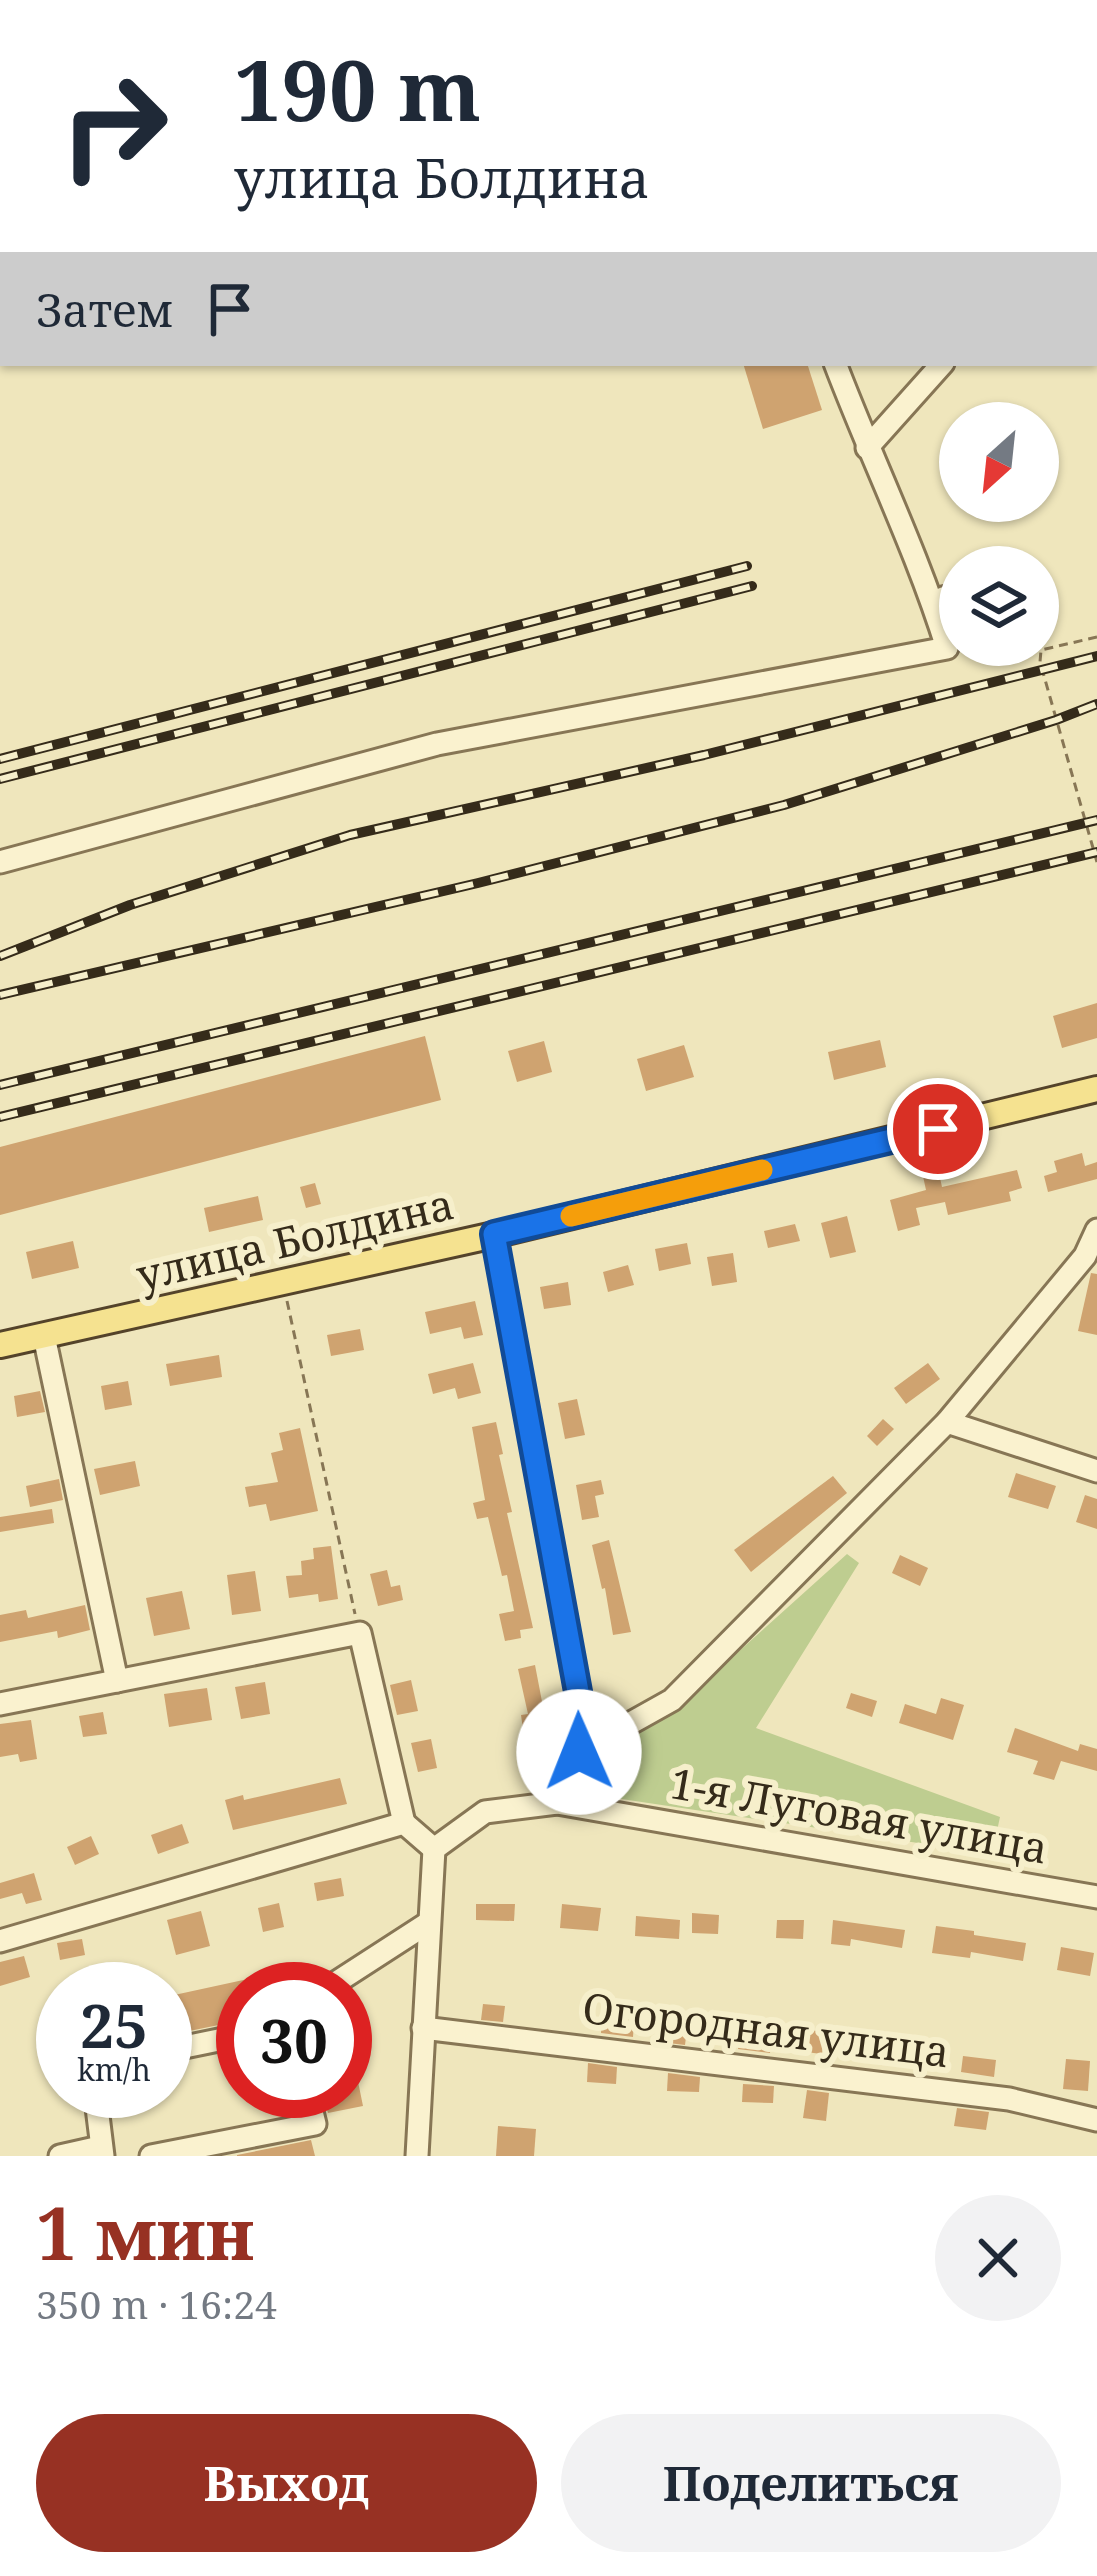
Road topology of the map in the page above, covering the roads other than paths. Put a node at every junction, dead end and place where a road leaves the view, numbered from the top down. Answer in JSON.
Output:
{"nodes":[{"id":1,"x":836,"y":366,"type":"edge"},
{"id":2,"x":940,"y":366,"type":"edge"},
{"id":3,"x":867,"y":448,"type":"junction"},
{"id":4,"x":939,"y":602,"type":"edge"},
{"id":5,"x":934,"y":606,"type":"junction"},
{"id":6,"x":0,"y":862,"type":"edge"},
{"id":7,"x":1097,"y":1089,"type":"edge"},
{"id":8,"x":1097,"y":1230,"type":"edge"},
{"id":9,"x":494,"y":1234,"type":"junction"},
{"id":10,"x":1091,"y":1260,"type":"edge"},
{"id":11,"x":44,"y":1336,"type":"junction"},
{"id":12,"x":0,"y":1345,"type":"edge"},
{"id":13,"x":947,"y":1422,"type":"junction"},
{"id":14,"x":1097,"y":1471,"type":"edge"},
{"id":15,"x":117,"y":1681,"type":"junction"},
{"id":16,"x":0,"y":1704,"type":"edge"},
{"id":17,"x":579,"y":1752,"type":"junction"},
{"id":18,"x":557,"y":1803,"type":"junction"},
{"id":19,"x":404,"y":1823,"type":"junction"},
{"id":20,"x":434,"y":1849,"type":"junction"},
{"id":21,"x":1097,"y":1897,"type":"edge"},
{"id":22,"x":428,"y":1923,"type":"junction"},
{"id":23,"x":0,"y":1941,"type":"edge"},
{"id":24,"x":368,"y":1962,"type":"edge"},
{"id":25,"x":423,"y":2028,"type":"junction"},
{"id":26,"x":98,"y":2118,"type":"edge"},
{"id":27,"x":314,"y":2118,"type":"edge"},
{"id":28,"x":1097,"y":2120,"type":"edge"},
{"id":29,"x":101,"y":2151,"type":"edge"},
{"id":30,"x":59,"y":2156,"type":"edge"},
{"id":31,"x":151,"y":2156,"type":"edge"},
{"id":32,"x":417,"y":2156,"type":"edge"}],
"edges":[{"from":1,"to":3,"type":"street"},
{"from":2,"to":3,"type":"street"},
{"from":3,"to":5,"type":"street"},
{"from":4,"to":5,"type":"street"},
{"from":5,"to":6,"type":"street"},
{"from":7,"to":9,"type":"main road","name":"улица Болдина"},
{"from":8,"to":10,"type":"street"},
{"from":9,"to":11,"type":"main road","name":"улица Болдина"},
{"from":9,"to":17,"type":"street"},
{"from":10,"to":13,"type":"street"},
{"from":11,"to":12,"type":"main road","name":"улица Болдина"},
{"from":11,"to":15,"type":"street"},
{"from":13,"to":14,"type":"street"},
{"from":13,"to":17,"type":"street"},
{"from":15,"to":16,"type":"street"},
{"from":15,"to":19,"type":"street"},
{"from":17,"to":18,"type":"street"},
{"from":18,"to":20,"type":"street","name":"1-я Луговая улица"},
{"from":18,"to":21,"type":"street","name":"1-я Луговая улица"},
{"from":19,"to":20,"type":"street"},
{"from":19,"to":23,"type":"street"},
{"from":20,"to":22,"type":"street"},
{"from":22,"to":24,"type":"street"},
{"from":22,"to":25,"type":"street"},
{"from":25,"to":28,"type":"street","name":"Огородная улица"},
{"from":25,"to":32,"type":"street"},
{"from":26,"to":29,"type":"street"},
{"from":27,"to":31,"type":"street"},
{"from":29,"to":30,"type":"street"}]}
